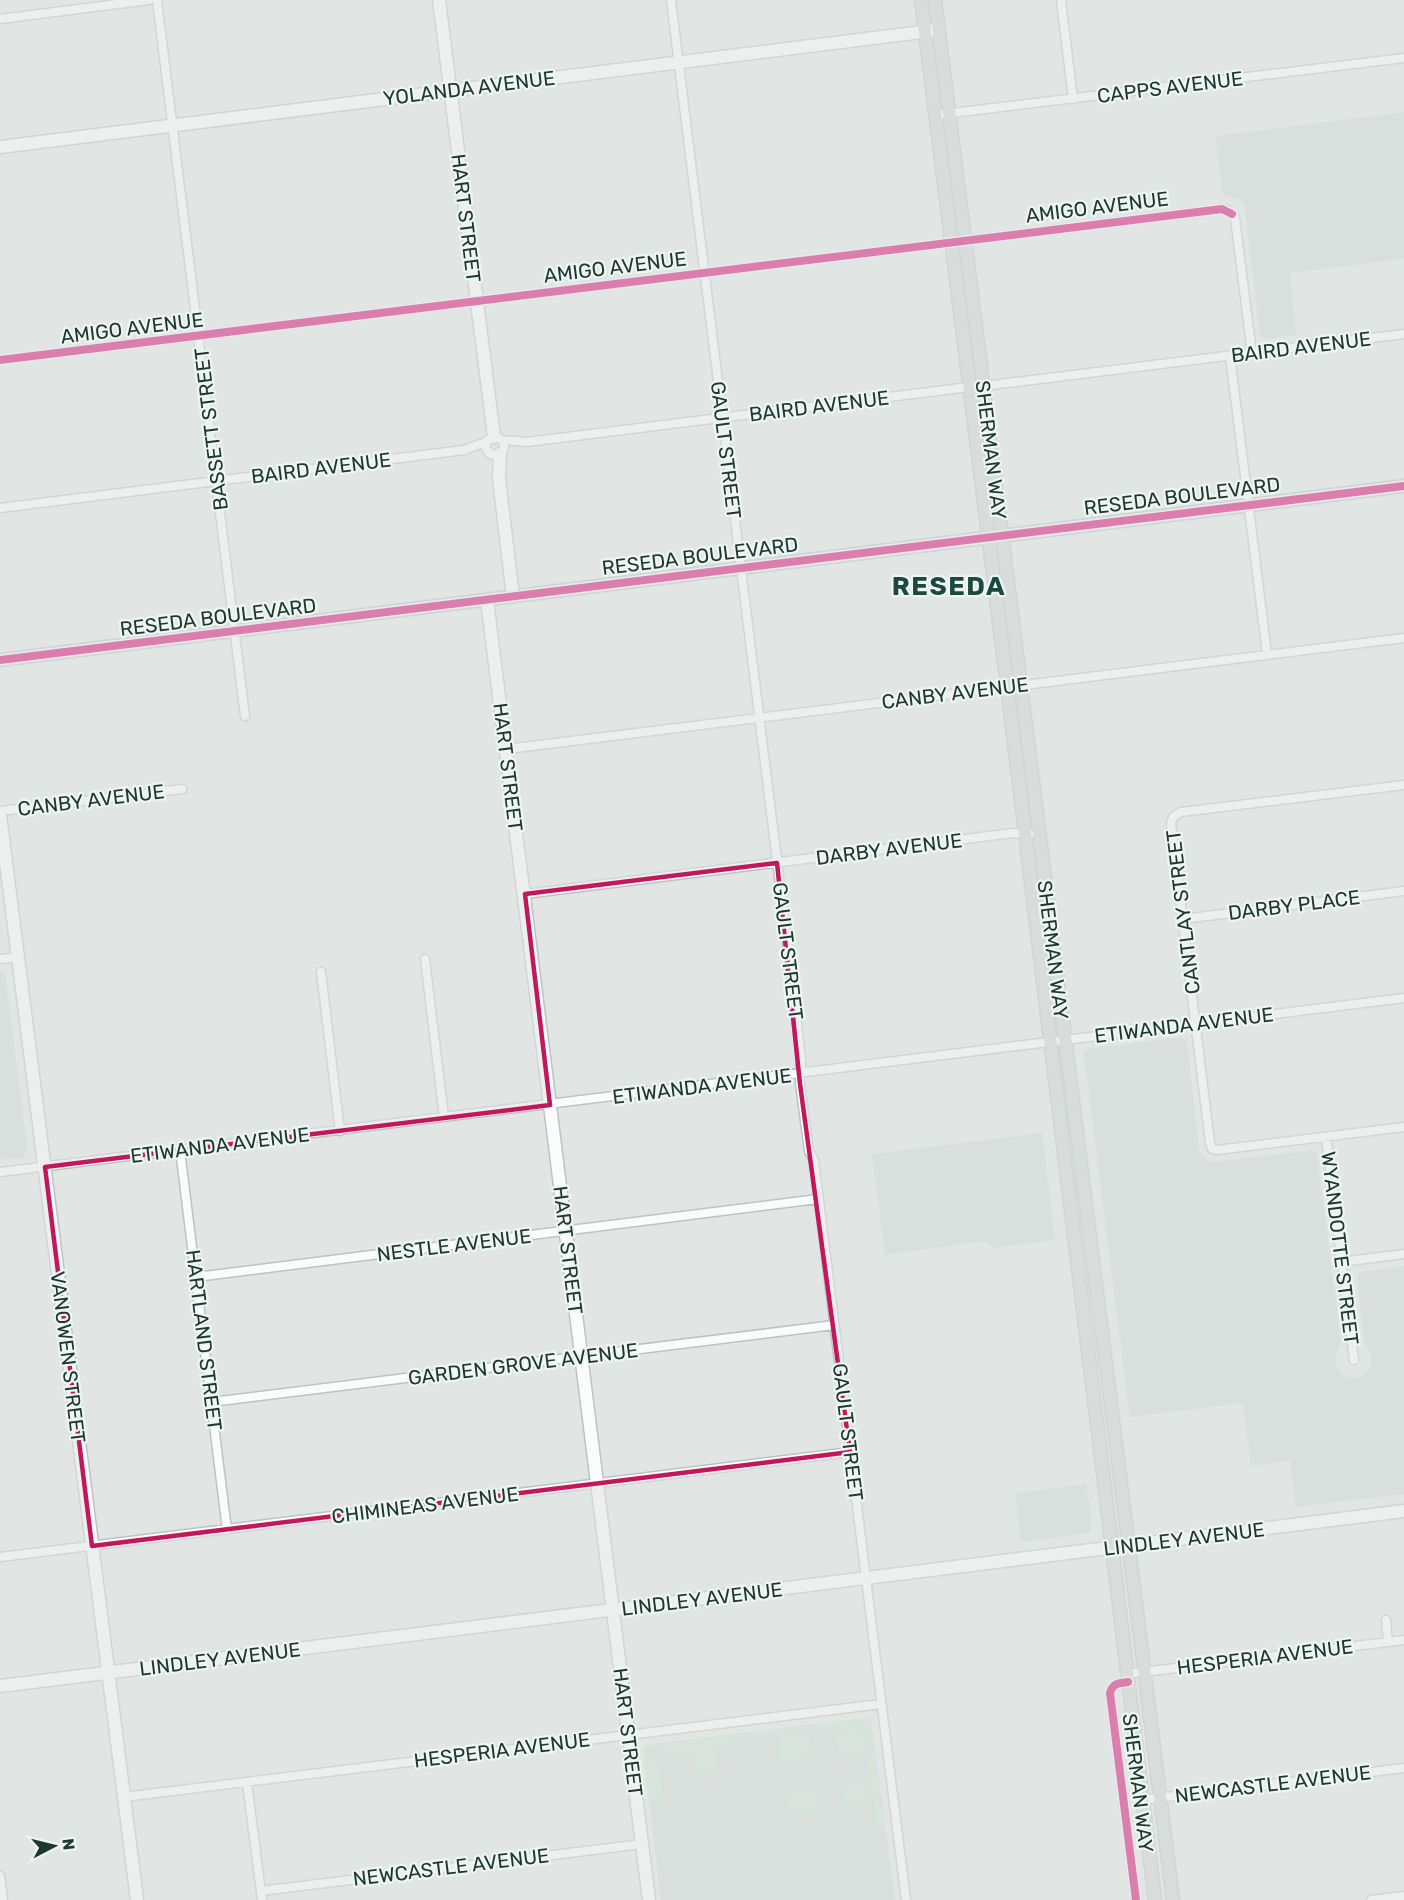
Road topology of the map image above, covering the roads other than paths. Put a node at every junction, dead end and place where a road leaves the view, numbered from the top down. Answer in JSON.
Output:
{"nodes":[{"id":1,"x":148,"y":0,"type":"edge"},
{"id":2,"x":157,"y":0,"type":"edge"},
{"id":3,"x":439,"y":0,"type":"edge"},
{"id":4,"x":671,"y":0,"type":"edge"},
{"id":5,"x":921,"y":0,"type":"edge"},
{"id":6,"x":935,"y":0,"type":"edge"},
{"id":7,"x":1061,"y":0,"type":"edge"},
{"id":8,"x":0,"y":19,"type":"edge"},
{"id":9,"x":938,"y":30,"type":"junction"},
{"id":10,"x":925,"y":31,"type":"junction"},
{"id":11,"x":1404,"y":58,"type":"edge"},
{"id":12,"x":678,"y":63,"type":"junction"},
{"id":13,"x":450,"y":90,"type":"junction"},
{"id":14,"x":1073,"y":99,"type":"junction"},
{"id":15,"x":950,"y":114,"type":"junction"},
{"id":16,"x":936,"y":115,"type":"junction"},
{"id":17,"x":172,"y":126,"type":"junction"},
{"id":18,"x":0,"y":147,"type":"edge"},
{"id":19,"x":965,"y":240,"type":"junction"},
{"id":20,"x":951,"y":242,"type":"junction"},
{"id":21,"x":704,"y":273,"type":"junction"},
{"id":22,"x":476,"y":301,"type":"junction"},
{"id":23,"x":1404,"y":334,"type":"edge"},
{"id":24,"x":200,"y":336,"type":"junction"},
{"id":25,"x":1251,"y":353,"type":"junction"},
{"id":26,"x":1230,"y":356,"type":"junction"},
{"id":27,"x":0,"y":360,"type":"edge"},
{"id":28,"x":983,"y":386,"type":"junction"},
{"id":29,"x":969,"y":387,"type":"junction"},
{"id":30,"x":722,"y":418,"type":"junction"},
{"id":31,"x":494,"y":440,"type":"junction"},
{"id":32,"x":527,"y":442,"type":"junction"},
{"id":33,"x":464,"y":450,"type":"junction"},
{"id":34,"x":495,"y":453,"type":"junction"},
{"id":35,"x":217,"y":480,"type":"junction"},
{"id":36,"x":1404,"y":486,"type":"edge"},
{"id":37,"x":1249,"y":504,"type":"junction"},
{"id":38,"x":0,"y":508,"type":"edge"},
{"id":39,"x":1002,"y":536,"type":"junction"},
{"id":40,"x":988,"y":537,"type":"junction"},
{"id":41,"x":741,"y":568,"type":"junction"},
{"id":42,"x":513,"y":596,"type":"junction"},
{"id":43,"x":487,"y":600,"type":"junction"},
{"id":44,"x":235,"y":631,"type":"junction"},
{"id":45,"x":1404,"y":638,"type":"edge"},
{"id":46,"x":1267,"y":654,"type":"junction"},
{"id":47,"x":0,"y":660,"type":"edge"},
{"id":48,"x":1020,"y":684,"type":"junction"},
{"id":49,"x":1007,"y":686,"type":"junction"},
{"id":50,"x":245,"y":716,"type":"dead end"},
{"id":51,"x":759,"y":717,"type":"junction"},
{"id":52,"x":507,"y":749,"type":"junction"},
{"id":53,"x":1404,"y":785,"type":"edge"},
{"id":54,"x":182,"y":789,"type":"dead end"},
{"id":55,"x":0,"y":813,"type":"edge"},
{"id":56,"x":1025,"y":833,"type":"junction"},
{"id":57,"x":1039,"y":835,"type":"junction"},
{"id":58,"x":777,"y":863,"type":"junction"},
{"id":59,"x":1404,"y":891,"type":"edge"},
{"id":60,"x":525,"y":894,"type":"junction"},
{"id":61,"x":1183,"y":919,"type":"junction"},
{"id":62,"x":18,"y":957,"type":"junction"},
{"id":63,"x":0,"y":959,"type":"edge"},
{"id":64,"x":425,"y":959,"type":"dead end"},
{"id":65,"x":321,"y":972,"type":"dead end"},
{"id":66,"x":1404,"y":998,"type":"edge"},
{"id":67,"x":1197,"y":1024,"type":"junction"},
{"id":68,"x":1065,"y":1041,"type":"junction"},
{"id":69,"x":1051,"y":1042,"type":"junction"},
{"id":70,"x":802,"y":1073,"type":"junction"},
{"id":71,"x":550,"y":1105,"type":"junction"},
{"id":72,"x":444,"y":1117,"type":"junction"},
{"id":73,"x":1404,"y":1127,"type":"edge"},
{"id":74,"x":340,"y":1131,"type":"junction"},
{"id":75,"x":1326,"y":1137,"type":"junction"},
{"id":76,"x":180,"y":1150,"type":"junction"},
{"id":77,"x":45,"y":1167,"type":"junction"},
{"id":78,"x":0,"y":1172,"type":"edge"},
{"id":79,"x":818,"y":1199,"type":"junction"},
{"id":80,"x":566,"y":1231,"type":"junction"},
{"id":81,"x":1404,"y":1254,"type":"edge"},
{"id":82,"x":1341,"y":1262,"type":"junction"},
{"id":83,"x":196,"y":1277,"type":"junction"},
{"id":84,"x":834,"y":1325,"type":"junction"},
{"id":85,"x":581,"y":1357,"type":"junction"},
{"id":86,"x":1354,"y":1360,"type":"dead end"},
{"id":87,"x":212,"y":1402,"type":"junction"},
{"id":88,"x":850,"y":1452,"type":"junction"},
{"id":89,"x":597,"y":1484,"type":"junction"},
{"id":90,"x":1404,"y":1511,"type":"edge"},
{"id":91,"x":227,"y":1530,"type":"junction"},
{"id":92,"x":92,"y":1546,"type":"junction"},
{"id":93,"x":1128,"y":1546,"type":"junction"},
{"id":94,"x":1112,"y":1548,"type":"junction"},
{"id":95,"x":0,"y":1557,"type":"edge"},
{"id":96,"x":866,"y":1578,"type":"junction"},
{"id":97,"x":613,"y":1610,"type":"junction"},
{"id":98,"x":1386,"y":1620,"type":"dead end"},
{"id":99,"x":1404,"y":1640,"type":"edge"},
{"id":100,"x":1388,"y":1642,"type":"junction"},
{"id":101,"x":1144,"y":1672,"type":"junction"},
{"id":102,"x":108,"y":1673,"type":"junction"},
{"id":103,"x":1128,"y":1678,"type":"junction"},
{"id":104,"x":0,"y":1686,"type":"edge"},
{"id":105,"x":881,"y":1704,"type":"junction"},
{"id":106,"x":629,"y":1734,"type":"junction"},
{"id":107,"x":1404,"y":1768,"type":"edge"},
{"id":108,"x":247,"y":1783,"type":"junction"},
{"id":109,"x":124,"y":1797,"type":"junction"},
{"id":110,"x":1161,"y":1798,"type":"junction"},
{"id":111,"x":1142,"y":1800,"type":"junction"},
{"id":112,"x":642,"y":1844,"type":"junction"},
{"id":113,"x":0,"y":1876,"type":"edge"},
{"id":114,"x":261,"y":1896,"type":"edge"},
{"id":115,"x":1404,"y":1896,"type":"edge"},
{"id":116,"x":3,"y":1900,"type":"edge"},
{"id":117,"x":137,"y":1900,"type":"edge"},
{"id":118,"x":649,"y":1900,"type":"edge"},
{"id":119,"x":906,"y":1900,"type":"edge"},
{"id":120,"x":1136,"y":1900,"type":"edge"},
{"id":121,"x":1155,"y":1900,"type":"edge"},
{"id":122,"x":1173,"y":1900,"type":"edge"},
{"id":123,"x":1371,"y":1900,"type":"edge"}],
"edges":[{"from":1,"to":8,"type":"street"},
{"from":2,"to":17,"type":"street","name":"BASSETT STREET"},
{"from":3,"to":13,"type":"street","name":"HART STREET"},
{"from":4,"to":12,"type":"street","name":"GAULT STREET"},
{"from":5,"to":10,"type":"main road","name":"SHERMAN WAY"},
{"from":6,"to":9,"type":"main road","name":"SHERMAN WAY"},
{"from":7,"to":14,"type":"street"},
{"from":9,"to":10,"type":"street","name":"YOLANDA AVENUE"},
{"from":9,"to":15,"type":"main road","name":"SHERMAN WAY"},
{"from":10,"to":12,"type":"street","name":"YOLANDA AVENUE"},
{"from":10,"to":16,"type":"main road","name":"SHERMAN WAY"},
{"from":11,"to":14,"type":"street","name":"CAPPS AVENUE"},
{"from":12,"to":13,"type":"street","name":"YOLANDA AVENUE"},
{"from":12,"to":21,"type":"street","name":"GAULT STREET"},
{"from":13,"to":17,"type":"street","name":"YOLANDA AVENUE"},
{"from":13,"to":22,"type":"street","name":"HART STREET"},
{"from":14,"to":15,"type":"street","name":"CAPPS AVENUE"},
{"from":15,"to":16,"type":"street","name":"CAPPS AVENUE"},
{"from":15,"to":19,"type":"main road","name":"SHERMAN WAY"},
{"from":16,"to":20,"type":"main road","name":"SHERMAN WAY"},
{"from":17,"to":18,"type":"street","name":"YOLANDA AVENUE"},
{"from":17,"to":24,"type":"street","name":"BASSETT STREET"},
{"from":19,"to":20,"type":"street","name":"AMIGO AVENUE"},
{"from":19,"to":25,"type":"street","name":"AMIGO AVENUE"},
{"from":19,"to":28,"type":"main road","name":"SHERMAN WAY"},
{"from":20,"to":21,"type":"street","name":"AMIGO AVENUE"},
{"from":20,"to":29,"type":"main road","name":"SHERMAN WAY"},
{"from":21,"to":22,"type":"street","name":"AMIGO AVENUE"},
{"from":21,"to":30,"type":"street","name":"GAULT STREET"},
{"from":22,"to":24,"type":"street","name":"AMIGO AVENUE"},
{"from":22,"to":31,"type":"street","name":"HART STREET"},
{"from":23,"to":25,"type":"street","name":"BAIRD AVENUE"},
{"from":24,"to":27,"type":"street","name":"AMIGO AVENUE"},
{"from":24,"to":35,"type":"street","name":"BASSETT STREET"},
{"from":25,"to":26,"type":"street","name":"BAIRD AVENUE"},
{"from":26,"to":28,"type":"street","name":"BAIRD AVENUE"},
{"from":26,"to":37,"type":"street"},
{"from":28,"to":29,"type":"main road"},
{"from":28,"to":39,"type":"main road","name":"SHERMAN WAY"},
{"from":29,"to":30,"type":"street","name":"BAIRD AVENUE"},
{"from":29,"to":40,"type":"main road","name":"SHERMAN WAY"},
{"from":30,"to":32,"type":"street","name":"BAIRD AVENUE"},
{"from":30,"to":41,"type":"street","name":"GAULT STREET"},
{"from":31,"to":32,"type":"street","name":"BAIRD AVENUE"},
{"from":31,"to":33,"type":"street","name":"BAIRD AVENUE"},
{"from":31,"to":34,"type":"street"},
{"from":31,"to":34,"type":"street"},
{"from":32,"to":34,"type":"street","name":"BAIRD AVENUE"},
{"from":33,"to":34,"type":"street","name":"BAIRD AVENUE"},
{"from":33,"to":35,"type":"street","name":"BAIRD AVENUE"},
{"from":34,"to":42,"type":"street"},
{"from":35,"to":38,"type":"street","name":"BAIRD AVENUE"},
{"from":35,"to":44,"type":"street","name":"BASSETT STREET"},
{"from":36,"to":37,"type":"main road","name":"RESEDA BOULEVARD"},
{"from":37,"to":39,"type":"main road","name":"RESEDA BOULEVARD"},
{"from":37,"to":46,"type":"street"},
{"from":39,"to":40,"type":"main road","name":"RESEDA BOULEVARD"},
{"from":39,"to":48,"type":"main road","name":"SHERMAN WAY"},
{"from":40,"to":41,"type":"main road","name":"RESEDA BOULEVARD"},
{"from":40,"to":49,"type":"main road","name":"SHERMAN WAY"},
{"from":41,"to":42,"type":"main road","name":"RESEDA BOULEVARD"},
{"from":41,"to":51,"type":"street","name":"GAULT STREET"},
{"from":42,"to":43,"type":"main road","name":"RESEDA BOULEVARD"},
{"from":43,"to":44,"type":"main road","name":"RESEDA BOULEVARD"},
{"from":43,"to":52,"type":"street","name":"HART STREET"},
{"from":44,"to":47,"type":"main road","name":"RESEDA BOULEVARD"},
{"from":44,"to":50,"type":"street","name":"BASSETT STREET"},
{"from":45,"to":46,"type":"street","name":"CANBY AVENUE"},
{"from":46,"to":48,"type":"street","name":"CANBY AVENUE"},
{"from":48,"to":49,"type":"street","name":"CANBY AVENUE"},
{"from":48,"to":57,"type":"main road","name":"SHERMAN WAY"},
{"from":49,"to":51,"type":"street","name":"CANBY AVENUE"},
{"from":49,"to":56,"type":"main road","name":"SHERMAN WAY"},
{"from":51,"to":52,"type":"street","name":"CANBY AVENUE"},
{"from":51,"to":58,"type":"street","name":"GAULT STREET"},
{"from":52,"to":60,"type":"street","name":"HART STREET"},
{"from":53,"to":61,"type":"street","name":"CANTLAY STREET"},
{"from":54,"to":55,"type":"street","name":"CANBY AVENUE"},
{"from":55,"to":62,"type":"street","name":"VANOWEN STREET"},
{"from":56,"to":57,"type":"street","name":"DARBY AVENUE"},
{"from":56,"to":58,"type":"street","name":"DARBY AVENUE"},
{"from":56,"to":69,"type":"main road","name":"SHERMAN WAY"},
{"from":57,"to":68,"type":"main road","name":"SHERMAN WAY"},
{"from":58,"to":60,"type":"street","name":"DARBY AVENUE"},
{"from":58,"to":70,"type":"street","name":"GAULT STREET"},
{"from":59,"to":61,"type":"street","name":"DARBY PLACE"},
{"from":60,"to":71,"type":"street","name":"HART STREET"},
{"from":61,"to":67,"type":"street","name":"CANTLAY STREET"},
{"from":62,"to":63,"type":"street"},
{"from":62,"to":77,"type":"street","name":"VANOWEN STREET"},
{"from":64,"to":72,"type":"street"},
{"from":65,"to":74,"type":"street"},
{"from":66,"to":67,"type":"street","name":"ETIWANDA AVENUE"},
{"from":67,"to":68,"type":"street","name":"ETIWANDA AVENUE"},
{"from":67,"to":75,"type":"street","name":"CANTLAY STREET"},
{"from":68,"to":69,"type":"street","name":"ETIWANDA AVENUE"},
{"from":68,"to":93,"type":"main road","name":"SHERMAN WAY"},
{"from":69,"to":70,"type":"street","name":"ETIWANDA AVENUE"},
{"from":69,"to":94,"type":"main road","name":"SHERMAN WAY"},
{"from":70,"to":71,"type":"street","name":"ETIWANDA AVENUE"},
{"from":70,"to":79,"type":"street","name":"GAULT STREET"},
{"from":71,"to":72,"type":"street","name":"ETIWANDA AVENUE"},
{"from":71,"to":80,"type":"street","name":"HART STREET"},
{"from":72,"to":74,"type":"street","name":"ETIWANDA AVENUE"},
{"from":73,"to":75,"type":"street"},
{"from":74,"to":76,"type":"street","name":"ETIWANDA AVENUE"},
{"from":75,"to":82,"type":"street","name":"WYANDOTTE STREET"},
{"from":76,"to":77,"type":"street","name":"ETIWANDA AVENUE"},
{"from":76,"to":83,"type":"street","name":"HARTLAND STREET"},
{"from":77,"to":78,"type":"street","name":"ETIWANDA AVENUE"},
{"from":77,"to":92,"type":"street","name":"VANOWEN STREET"},
{"from":79,"to":80,"type":"street","name":"NESTLE AVENUE"},
{"from":79,"to":84,"type":"street","name":"GAULT STREET"},
{"from":80,"to":83,"type":"street","name":"NESTLE AVENUE"},
{"from":80,"to":85,"type":"street","name":"HART STREET"},
{"from":81,"to":82,"type":"street"},
{"from":82,"to":86,"type":"street","name":"WYANDOTTE STREET"},
{"from":83,"to":87,"type":"street","name":"HARTLAND STREET"},
{"from":84,"to":85,"type":"street","name":"GARDEN GROVE AVENUE"},
{"from":84,"to":88,"type":"street","name":"GAULT STREET"},
{"from":85,"to":87,"type":"street","name":"GARDEN GROVE AVENUE"},
{"from":85,"to":89,"type":"street","name":"HART STREET"},
{"from":87,"to":91,"type":"street","name":"HARTLAND STREET"},
{"from":88,"to":89,"type":"street","name":"CHIMINEAS AVENUE"},
{"from":88,"to":96,"type":"street","name":"GAULT STREET"},
{"from":89,"to":91,"type":"street","name":"CHIMINEAS AVENUE"},
{"from":89,"to":97,"type":"street","name":"HART STREET"},
{"from":90,"to":93,"type":"street","name":"LINDLEY AVENUE"},
{"from":91,"to":92,"type":"street","name":"CHIMINEAS AVENUE"},
{"from":92,"to":95,"type":"street","name":"CHIMINEAS AVENUE"},
{"from":92,"to":102,"type":"street","name":"VANOWEN STREET"},
{"from":93,"to":94,"type":"street","name":"LINDLEY AVENUE"},
{"from":93,"to":101,"type":"main road","name":"SHERMAN WAY"},
{"from":94,"to":96,"type":"street","name":"LINDLEY AVENUE"},
{"from":94,"to":103,"type":"main road","name":"SHERMAN WAY"},
{"from":96,"to":97,"type":"street","name":"LINDLEY AVENUE"},
{"from":96,"to":105,"type":"street","name":"GAULT STREET"},
{"from":97,"to":102,"type":"street","name":"LINDLEY AVENUE"},
{"from":97,"to":106,"type":"street","name":"HART STREET"},
{"from":98,"to":100,"type":"street"},
{"from":99,"to":100,"type":"street","name":"HESPERIA AVENUE"},
{"from":100,"to":101,"type":"street","name":"HESPERIA AVENUE"},
{"from":101,"to":103,"type":"street","name":"HESPERIA AVENUE"},
{"from":101,"to":110,"type":"main road","name":"SHERMAN WAY"},
{"from":102,"to":104,"type":"street","name":"LINDLEY AVENUE"},
{"from":102,"to":109,"type":"street","name":"VANOWEN STREET"},
{"from":103,"to":111,"type":"main road","name":"SHERMAN WAY"},
{"from":103,"to":120,"type":"street","name":"SHERMAN WAY"},
{"from":105,"to":106,"type":"street","name":"HESPERIA AVENUE"},
{"from":105,"to":119,"type":"street","name":"GAULT STREET"},
{"from":106,"to":108,"type":"street","name":"HESPERIA AVENUE"},
{"from":106,"to":112,"type":"street","name":"HART STREET"},
{"from":107,"to":110,"type":"street","name":"NEWCASTLE AVENUE"},
{"from":108,"to":109,"type":"street","name":"HESPERIA AVENUE"},
{"from":108,"to":114,"type":"street"},
{"from":109,"to":117,"type":"street","name":"VANOWEN STREET"},
{"from":110,"to":111,"type":"street","name":"NEWCASTLE AVENUE"},
{"from":110,"to":122,"type":"main road","name":"SHERMAN WAY"},
{"from":111,"to":121,"type":"main road","name":"SHERMAN WAY"},
{"from":112,"to":114,"type":"street","name":"NEWCASTLE AVENUE"},
{"from":112,"to":118,"type":"street","name":"HART STREET"},
{"from":113,"to":116,"type":"street"},
{"from":115,"to":123,"type":"street"}]}
